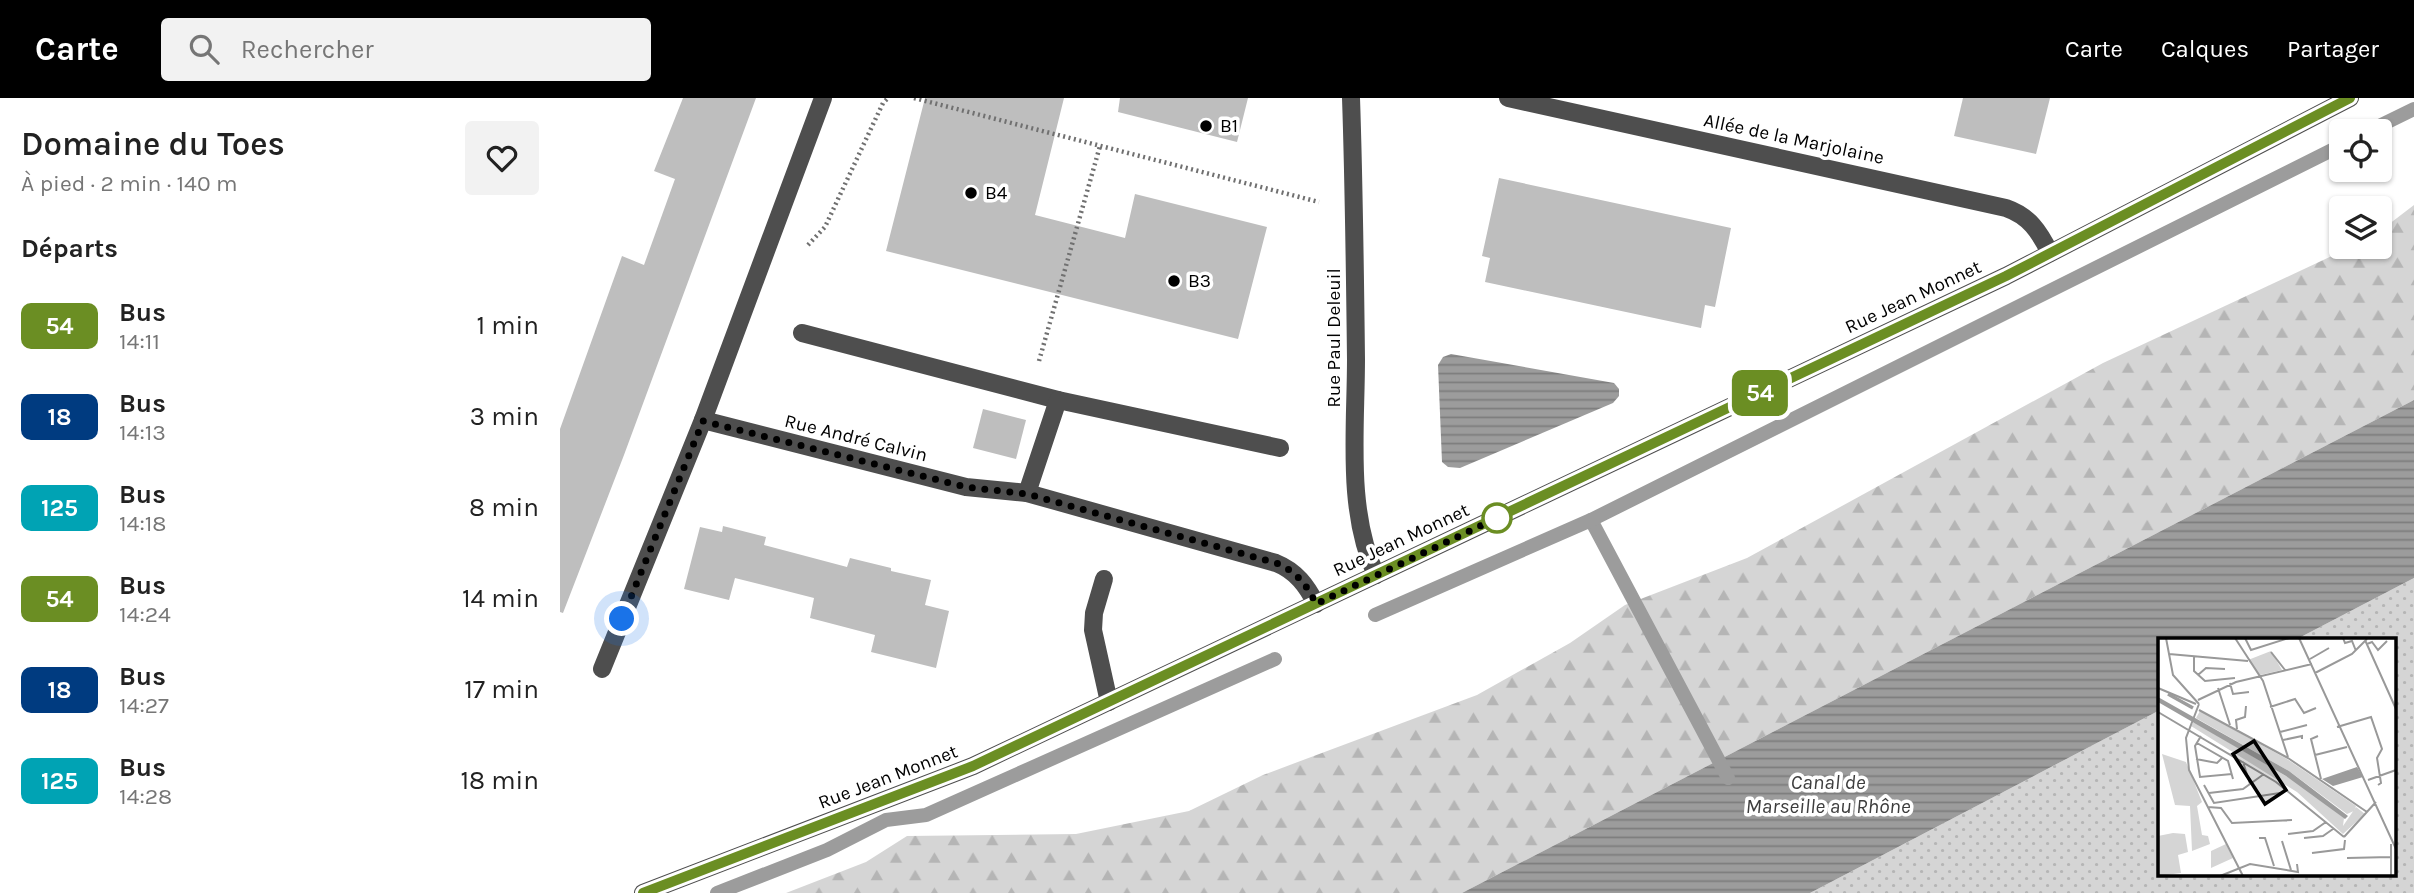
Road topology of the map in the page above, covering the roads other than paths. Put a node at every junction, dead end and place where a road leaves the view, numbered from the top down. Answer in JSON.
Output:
{"nodes":[{"id":1,"x":823,"y":98,"type":"edge"},
{"id":2,"x":1351,"y":98,"type":"edge"},
{"id":3,"x":1508,"y":98,"type":"edge"},
{"id":4,"x":2350,"y":98,"type":"edge"},
{"id":5,"x":2050,"y":253,"type":"junction"},
{"id":6,"x":802,"y":333,"type":"dead end"},
{"id":7,"x":1058,"y":400,"type":"junction"},
{"id":8,"x":703,"y":421,"type":"junction"},
{"id":9,"x":1280,"y":448,"type":"dead end"},
{"id":10,"x":1027,"y":494,"type":"junction"},
{"id":11,"x":1376,"y":575,"type":"junction"},
{"id":12,"x":1104,"y":579,"type":"dead end"},
{"id":13,"x":1316,"y":604,"type":"junction"},
{"id":14,"x":602,"y":668,"type":"dead end"},
{"id":15,"x":1109,"y":702,"type":"junction"},
{"id":16,"x":643,"y":893,"type":"edge"}],
"edges":[{"from":1,"to":8,"type":"street"},
{"from":2,"to":11,"type":"street","name":"Rue Paul Deleuil"},
{"from":3,"to":5,"type":"street","name":"Allée de la Marjolaine"},
{"from":4,"to":5,"type":"street","name":"Rue Jean Monnet"},
{"from":5,"to":11,"type":"street","name":"Rue Jean Monnet"},
{"from":6,"to":7,"type":"street"},
{"from":7,"to":9,"type":"street"},
{"from":7,"to":10,"type":"street"},
{"from":8,"to":10,"type":"street","name":"Rue André Calvin"},
{"from":8,"to":14,"type":"street"},
{"from":10,"to":13,"type":"street","name":"Rue André Calvin"},
{"from":11,"to":13,"type":"street","name":"Rue Jean Monnet"},
{"from":12,"to":15,"type":"street"},
{"from":13,"to":15,"type":"street","name":"Rue Jean Monnet"},
{"from":15,"to":16,"type":"street","name":"Rue Jean Monnet"}]}
